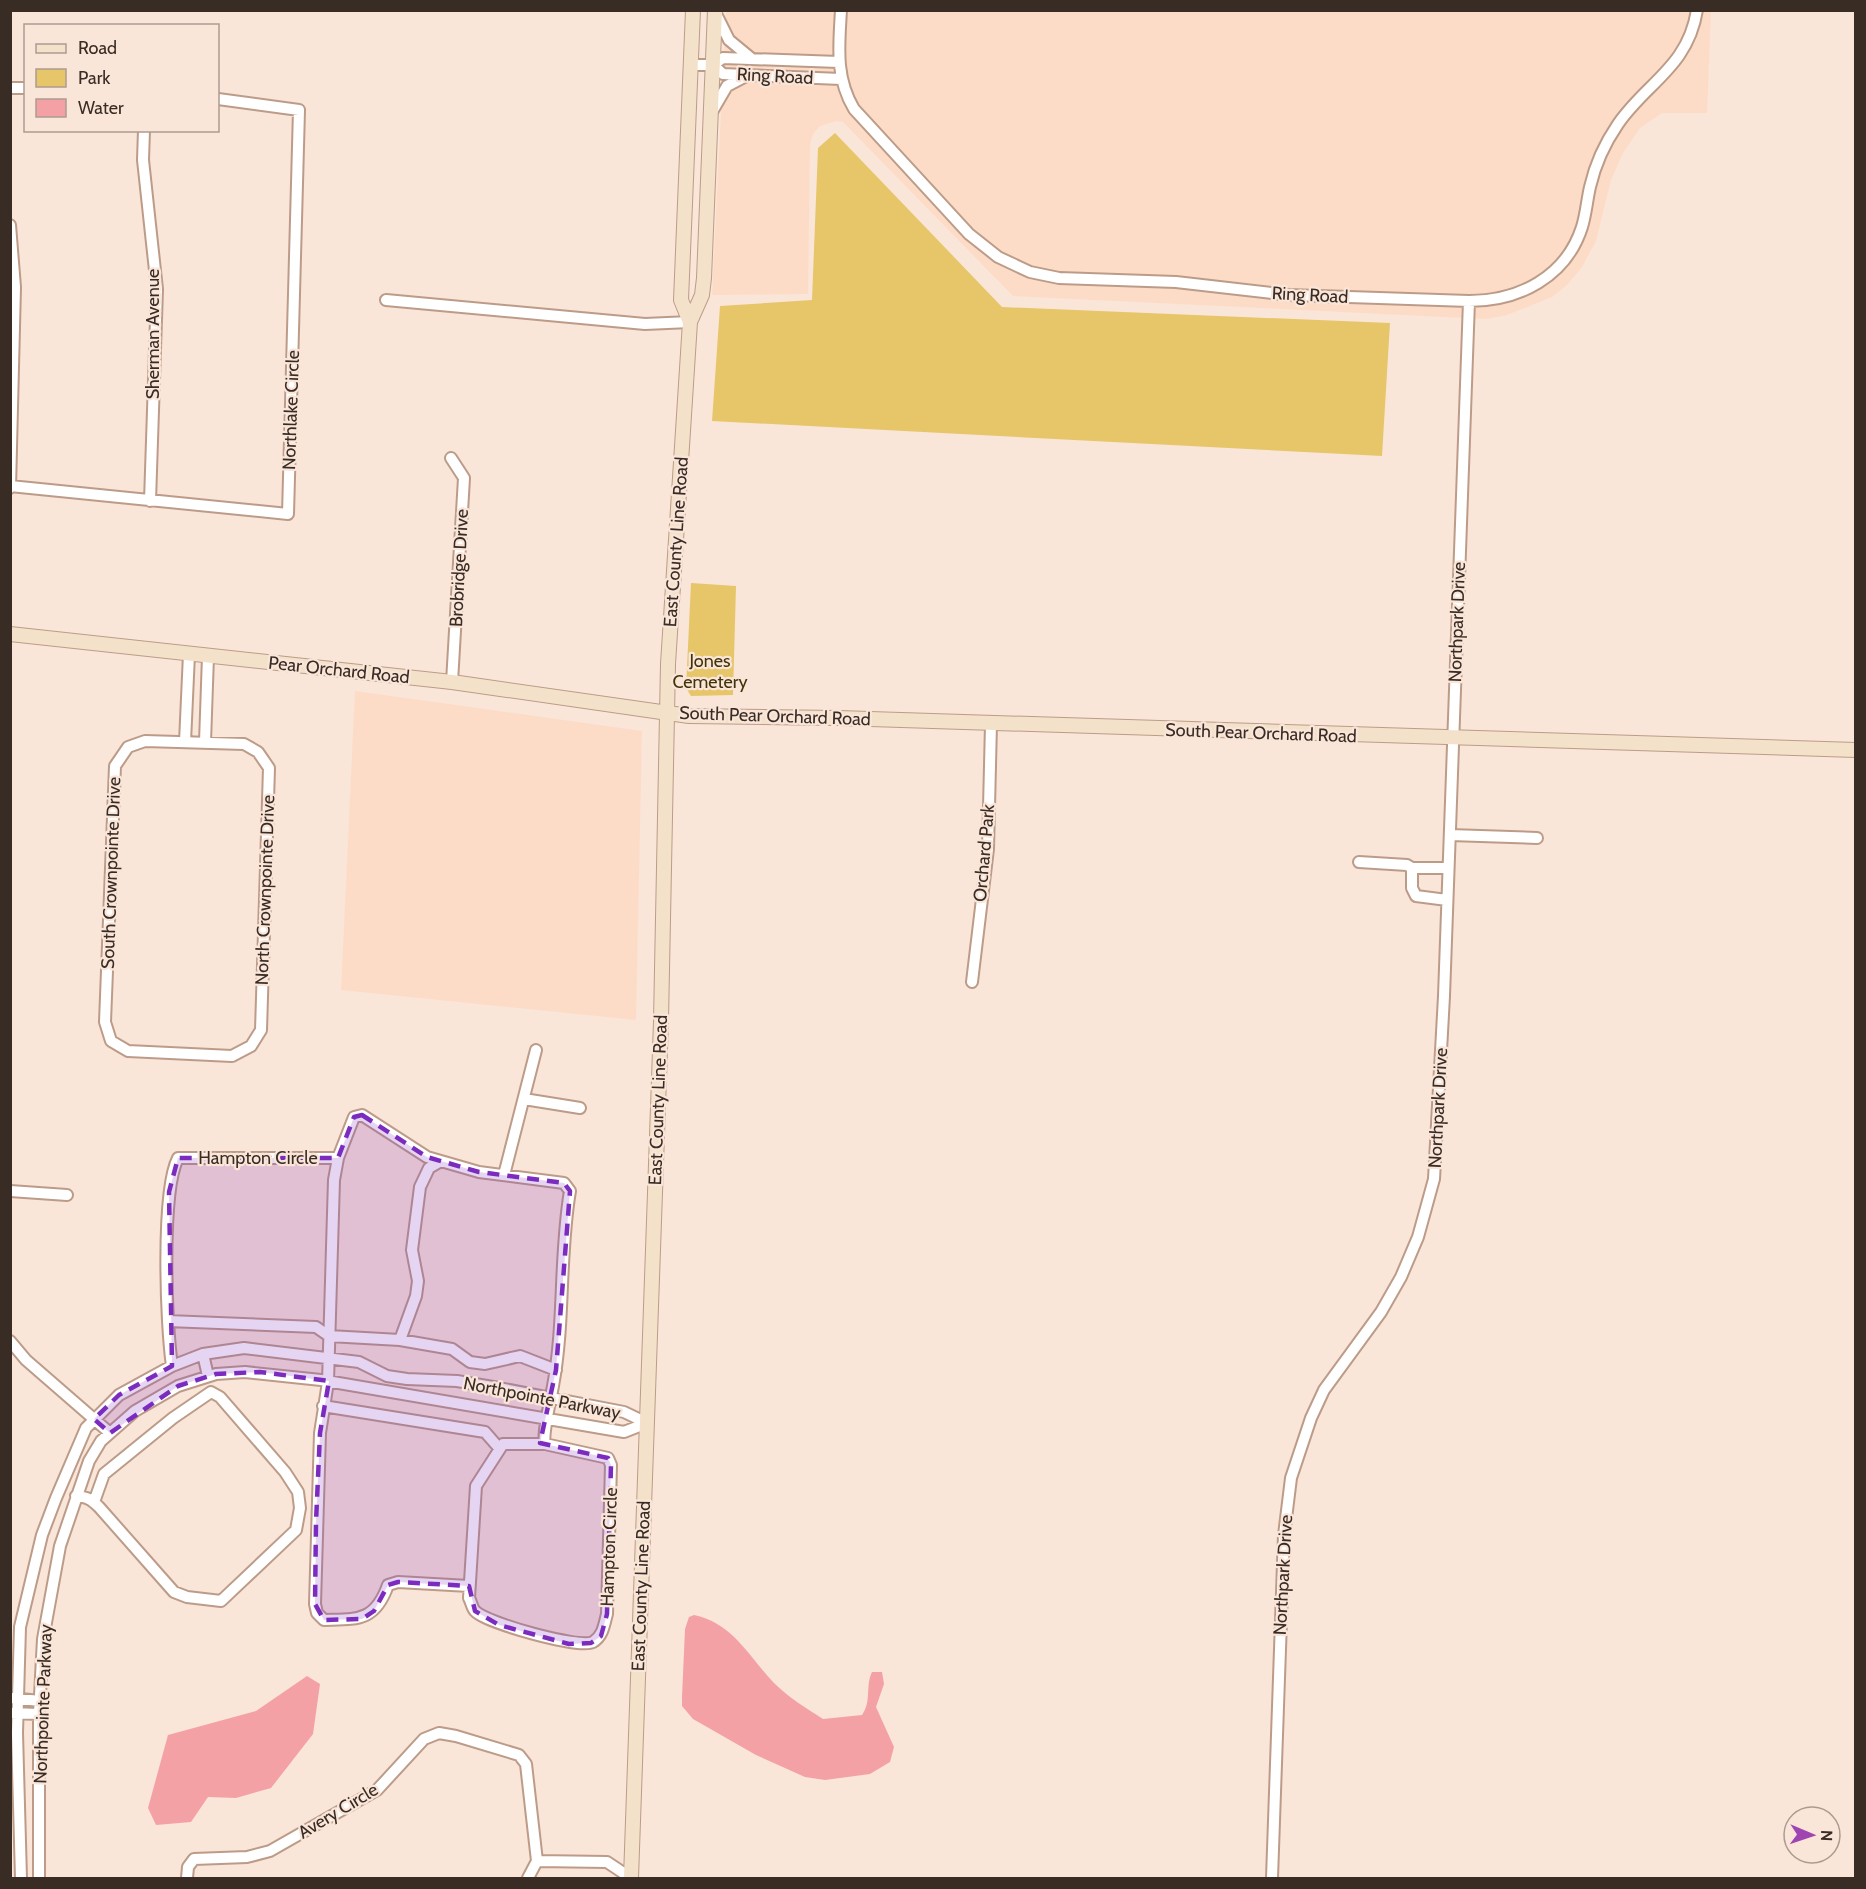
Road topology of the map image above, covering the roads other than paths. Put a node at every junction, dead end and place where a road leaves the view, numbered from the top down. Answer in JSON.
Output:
{"nodes":[{"id":1,"x":693,"y":10,"type":"edge"},
{"id":2,"x":841,"y":10,"type":"edge"},
{"id":3,"x":1697,"y":10,"type":"edge"},
{"id":4,"x":715,"y":11,"type":"edge"},
{"id":5,"x":753,"y":59,"type":"junction"},
{"id":6,"x":839,"y":62,"type":"junction"},
{"id":7,"x":691,"y":65,"type":"junction"},
{"id":8,"x":713,"y":65,"type":"junction"},
{"id":9,"x":748,"y":75,"type":"junction"},
{"id":10,"x":841,"y":79,"type":"junction"},
{"id":11,"x":219,"y":99,"type":"edge"},
{"id":12,"x":711,"y":113,"type":"junction"},
{"id":13,"x":144,"y":132,"type":"edge"},
{"id":14,"x":10,"y":225,"type":"edge"},
{"id":15,"x":386,"y":300,"type":"dead end"},
{"id":16,"x":1469,"y":301,"type":"junction"},
{"id":17,"x":690,"y":322,"type":"junction"},
{"id":18,"x":451,"y":458,"type":"dead end"},
{"id":19,"x":11,"y":487,"type":"edge"},
{"id":20,"x":150,"y":501,"type":"junction"},
{"id":21,"x":10,"y":634,"type":"edge"},
{"id":22,"x":189,"y":654,"type":"junction"},
{"id":23,"x":208,"y":656,"type":"junction"},
{"id":24,"x":452,"y":682,"type":"junction"},
{"id":25,"x":667,"y":712,"type":"junction"},
{"id":26,"x":992,"y":724,"type":"junction"},
{"id":27,"x":1453,"y":739,"type":"junction"},
{"id":28,"x":185,"y":742,"type":"junction"},
{"id":29,"x":205,"y":742,"type":"junction"},
{"id":30,"x":1856,"y":750,"type":"edge"},
{"id":31,"x":1450,"y":836,"type":"junction"},
{"id":32,"x":1537,"y":838,"type":"dead end"},
{"id":33,"x":1359,"y":862,"type":"dead end"},
{"id":34,"x":1412,"y":868,"type":"junction"},
{"id":35,"x":1448,"y":868,"type":"junction"},
{"id":36,"x":1447,"y":900,"type":"junction"},
{"id":37,"x":972,"y":982,"type":"dead end"},
{"id":38,"x":536,"y":1050,"type":"dead end"},
{"id":39,"x":128,"y":1051,"type":"joint"},
{"id":40,"x":524,"y":1099,"type":"junction"},
{"id":41,"x":580,"y":1108,"type":"dead end"},
{"id":42,"x":338,"y":1158,"type":"junction"},
{"id":43,"x":441,"y":1161,"type":"junction"},
{"id":44,"x":504,"y":1175,"type":"junction"},
{"id":45,"x":10,"y":1191,"type":"edge"},
{"id":46,"x":67,"y":1196,"type":"dead end"},
{"id":47,"x":168,"y":1321,"type":"junction"},
{"id":48,"x":329,"y":1336,"type":"junction"},
{"id":49,"x":399,"y":1340,"type":"junction"},
{"id":50,"x":10,"y":1341,"type":"edge"},
{"id":51,"x":203,"y":1354,"type":"junction"},
{"id":52,"x":329,"y":1357,"type":"junction"},
{"id":53,"x":172,"y":1366,"type":"junction"},
{"id":54,"x":556,"y":1370,"type":"junction"},
{"id":55,"x":208,"y":1376,"type":"junction"},
{"id":56,"x":328,"y":1382,"type":"junction"},
{"id":57,"x":550,"y":1399,"type":"junction"},
{"id":58,"x":323,"y":1406,"type":"junction"},
{"id":59,"x":549,"y":1418,"type":"junction"},
{"id":60,"x":94,"y":1419,"type":"junction"},
{"id":61,"x":647,"y":1423,"type":"junction"},
{"id":62,"x":110,"y":1432,"type":"junction"},
{"id":63,"x":545,"y":1444,"type":"junction"},
{"id":64,"x":499,"y":1448,"type":"junction"},
{"id":65,"x":76,"y":1496,"type":"junction"},
{"id":66,"x":94,"y":1502,"type":"junction"},
{"id":67,"x":469,"y":1586,"type":"junction"},
{"id":68,"x":14,"y":1698,"type":"edge"},
{"id":69,"x":40,"y":1701,"type":"junction"},
{"id":70,"x":14,"y":1713,"type":"edge"},
{"id":71,"x":39,"y":1714,"type":"junction"},
{"id":72,"x":537,"y":1861,"type":"junction"},
{"id":73,"x":21,"y":1878,"type":"edge"},
{"id":74,"x":39,"y":1878,"type":"edge"},
{"id":75,"x":187,"y":1878,"type":"edge"},
{"id":76,"x":528,"y":1878,"type":"edge"},
{"id":77,"x":631,"y":1878,"type":"edge"},
{"id":78,"x":1272,"y":1878,"type":"edge"}],
"edges":[{"from":1,"to":7,"type":"main road","name":"East County Line Road"},
{"from":2,"to":6,"type":"street","name":"Ring Road"},
{"from":3,"to":16,"type":"street","name":"Ring Road"},
{"from":4,"to":5,"type":"street"},
{"from":4,"to":8,"type":"main road","name":"East County Line Road"},
{"from":5,"to":6,"type":"street","name":"Ring Road"},
{"from":5,"to":8,"type":"street","name":"Ring Road"},
{"from":6,"to":10,"type":"street","name":"Ring Road"},
{"from":7,"to":8,"type":"street","name":"Ring Road"},
{"from":7,"to":17,"type":"main road","name":"East County Line Road"},
{"from":8,"to":9,"type":"street","name":"Ring Road"},
{"from":8,"to":12,"type":"main road","name":"East County Line Road"},
{"from":9,"to":10,"type":"street","name":"Ring Road"},
{"from":9,"to":12,"type":"street"},
{"from":10,"to":16,"type":"street","name":"Ring Road"},
{"from":11,"to":20,"type":"street","name":"Northlake Circle"},
{"from":12,"to":17,"type":"main road","name":"East County Line Road"},
{"from":13,"to":20,"type":"street","name":"Sherman Avenue"},
{"from":14,"to":19,"type":"street"},
{"from":15,"to":17,"type":"street"},
{"from":16,"to":27,"type":"street","name":"Northpark Drive"},
{"from":17,"to":25,"type":"main road","name":"East County Line Road"},
{"from":18,"to":24,"type":"street","name":"Brobridge Drive"},
{"from":19,"to":20,"type":"street","name":"Northlake Circle"},
{"from":21,"to":22,"type":"main road","name":"Pear Orchard Road"},
{"from":22,"to":23,"type":"main road","name":"Pear Orchard Road"},
{"from":22,"to":28,"type":"street"},
{"from":23,"to":24,"type":"main road","name":"Pear Orchard Road"},
{"from":23,"to":29,"type":"street"},
{"from":24,"to":25,"type":"main road","name":"Pear Orchard Road"},
{"from":25,"to":26,"type":"main road","name":"South Pear Orchard Road"},
{"from":25,"to":61,"type":"main road","name":"East County Line Road"},
{"from":26,"to":27,"type":"main road","name":"South Pear Orchard Road"},
{"from":26,"to":37,"type":"street","name":"Orchard Park"},
{"from":27,"to":30,"type":"main road","name":"South Pear Orchard Road"},
{"from":27,"to":31,"type":"street","name":"Northpark Drive"},
{"from":28,"to":29,"type":"street","name":"South Crownpointe Drive"},
{"from":28,"to":39,"type":"street","name":"South Crownpointe Drive"},
{"from":29,"to":39,"type":"street","name":"North Crownpointe Drive"},
{"from":31,"to":32,"type":"street"},
{"from":31,"to":35,"type":"street","name":"Northpark Drive"},
{"from":33,"to":34,"type":"street"},
{"from":34,"to":35,"type":"street"},
{"from":34,"to":36,"type":"street"},
{"from":35,"to":36,"type":"street","name":"Northpark Drive"},
{"from":36,"to":78,"type":"street","name":"Northpark Drive"},
{"from":38,"to":40,"type":"street"},
{"from":40,"to":41,"type":"street"},
{"from":40,"to":44,"type":"street"},
{"from":42,"to":43,"type":"street","name":"Hampton Circle"},
{"from":42,"to":47,"type":"street","name":"Hampton Circle"},
{"from":42,"to":48,"type":"street"},
{"from":43,"to":44,"type":"street","name":"Hampton Circle"},
{"from":43,"to":49,"type":"street"},
{"from":44,"to":54,"type":"street","name":"Hampton Circle"},
{"from":45,"to":46,"type":"street"},
{"from":47,"to":48,"type":"street"},
{"from":47,"to":53,"type":"street","name":"Hampton Circle"},
{"from":48,"to":49,"type":"street"},
{"from":48,"to":52,"type":"street"},
{"from":49,"to":54,"type":"street"},
{"from":50,"to":60,"type":"street"},
{"from":51,"to":52,"type":"street","name":"Northpointe Parkway"},
{"from":51,"to":53,"type":"street","name":"Northpointe Parkway"},
{"from":51,"to":55,"type":"street"},
{"from":52,"to":56,"type":"street"},
{"from":52,"to":57,"type":"street","name":"Northpointe Parkway"},
{"from":53,"to":60,"type":"street","name":"Northpointe Parkway"},
{"from":54,"to":57,"type":"street","name":"Hampton Circle"},
{"from":55,"to":56,"type":"street","name":"Northpointe Parkway"},
{"from":55,"to":62,"type":"street","name":"Northpointe Parkway"},
{"from":56,"to":58,"type":"street"},
{"from":56,"to":59,"type":"street","name":"Northpointe Parkway"},
{"from":57,"to":59,"type":"street","name":"Hampton Circle"},
{"from":57,"to":61,"type":"street","name":"Northpointe Parkway"},
{"from":58,"to":64,"type":"street"},
{"from":58,"to":67,"type":"street"},
{"from":59,"to":61,"type":"street","name":"Northpointe Parkway"},
{"from":59,"to":63,"type":"street","name":"Hampton Circle"},
{"from":60,"to":62,"type":"street"},
{"from":60,"to":68,"type":"street","name":"Northpointe Parkway"},
{"from":61,"to":77,"type":"main road","name":"East County Line Road"},
{"from":62,"to":65,"type":"street","name":"Northpointe Parkway"},
{"from":63,"to":64,"type":"street","name":"Hampton Circle"},
{"from":63,"to":67,"type":"street","name":"Hampton Circle"},
{"from":64,"to":67,"type":"street","name":"Hampton Circle"},
{"from":65,"to":66,"type":"street"},
{"from":65,"to":69,"type":"street","name":"Northpointe Parkway"},
{"from":66,"to":66,"type":"street"},
{"from":68,"to":69,"type":"street"},
{"from":68,"to":70,"type":"street","name":"Northpointe Parkway"},
{"from":69,"to":71,"type":"street","name":"Northpointe Parkway"},
{"from":70,"to":71,"type":"street"},
{"from":70,"to":73,"type":"street","name":"Northpointe Parkway"},
{"from":71,"to":74,"type":"street","name":"Northpointe Parkway"},
{"from":72,"to":75,"type":"street","name":"Avery Circle"},
{"from":72,"to":76,"type":"street"},
{"from":72,"to":77,"type":"street"}]}
